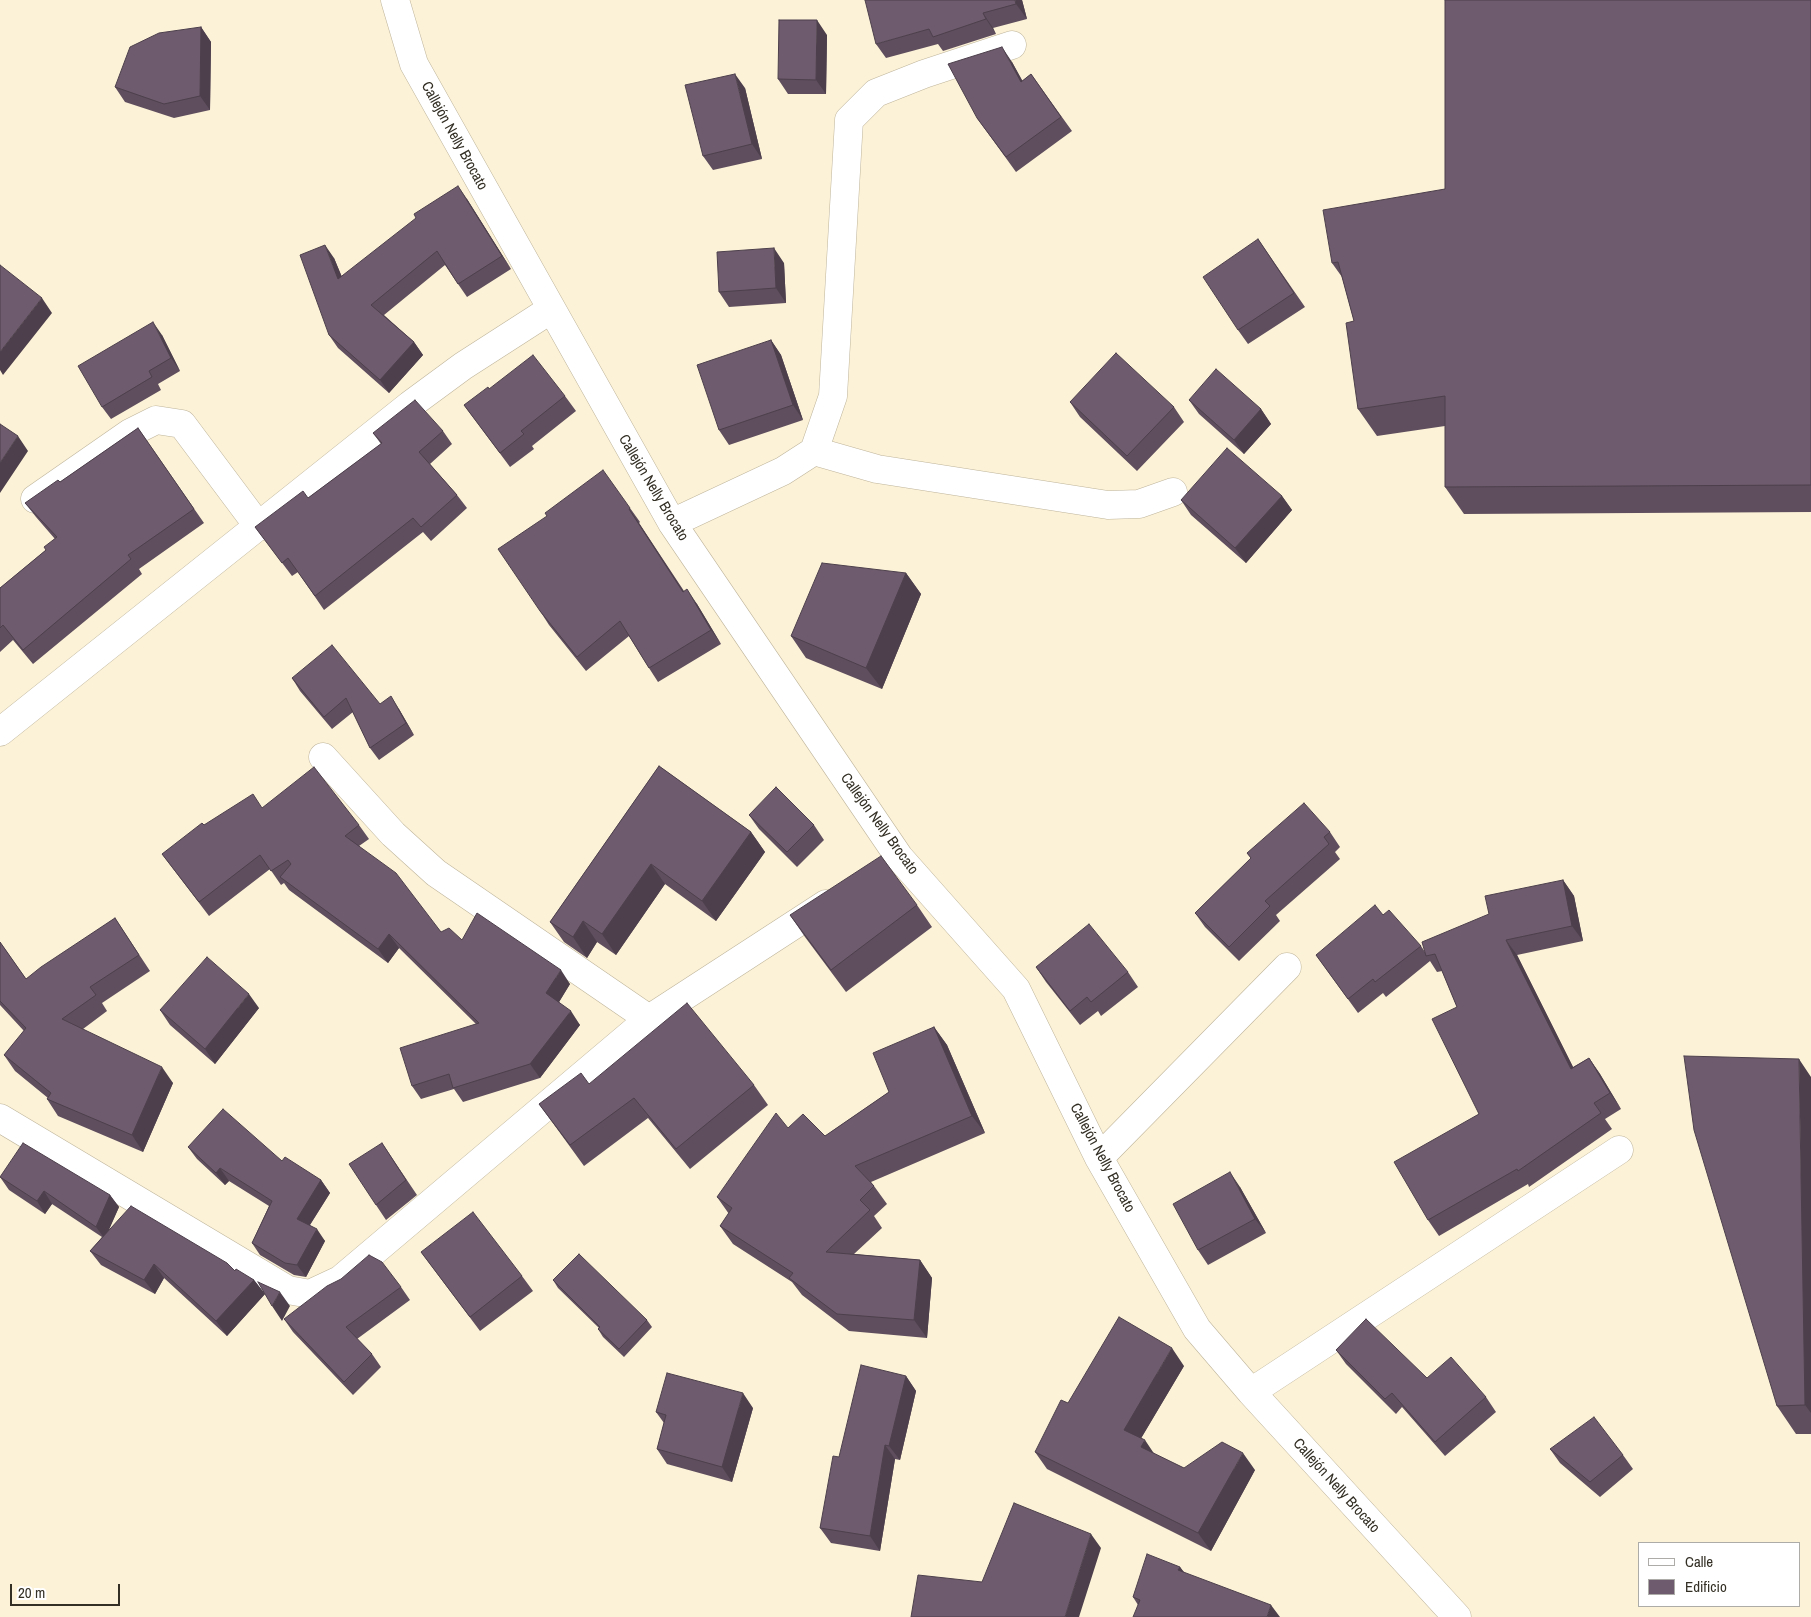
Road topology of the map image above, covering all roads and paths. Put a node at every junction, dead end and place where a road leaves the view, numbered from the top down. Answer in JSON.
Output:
{"nodes":[{"id":1,"x":395,"y":0,"type":"edge"},
{"id":2,"x":1012,"y":45,"type":"dead end"},
{"id":3,"x":550,"y":310,"type":"junction"},
{"id":4,"x":814,"y":451,"type":"junction"},
{"id":5,"x":1174,"y":492,"type":"dead end"},
{"id":6,"x":35,"y":499,"type":"edge"},
{"id":7,"x":672,"y":523,"type":"junction"},
{"id":8,"x":259,"y":527,"type":"junction"},
{"id":9,"x":0,"y":732,"type":"edge"},
{"id":10,"x":323,"y":758,"type":"dead end"},
{"id":11,"x":849,"y":889,"type":"edge"},
{"id":12,"x":1287,"y":967,"type":"dead end"},
{"id":13,"x":649,"y":1019,"type":"junction"},
{"id":14,"x":0,"y":1118,"type":"edge"},
{"id":15,"x":1619,"y":1150,"type":"dead end"},
{"id":16,"x":1100,"y":1158,"type":"junction"},
{"id":17,"x":1250,"y":1392,"type":"junction"},
{"id":18,"x":1457,"y":1617,"type":"edge"}],
"edges":[{"from":1,"to":3,"type":"street","name":"Callejón Nelly Brocato"},
{"from":2,"to":4,"type":"street"},
{"from":3,"to":7,"type":"street","name":"Callejón Nelly Brocato"},
{"from":3,"to":8,"type":"street"},
{"from":4,"to":5,"type":"street"},
{"from":4,"to":7,"type":"street"},
{"from":6,"to":8,"type":"street"},
{"from":7,"to":16,"type":"street","name":"Callejón Nelly Brocato"},
{"from":8,"to":9,"type":"street"},
{"from":10,"to":13,"type":"street"},
{"from":11,"to":13,"type":"street"},
{"from":12,"to":16,"type":"street"},
{"from":13,"to":14,"type":"street"},
{"from":15,"to":17,"type":"street"},
{"from":16,"to":17,"type":"street","name":"Callejón Nelly Brocato"},
{"from":17,"to":18,"type":"street","name":"Callejón Nelly Brocato"}]}
